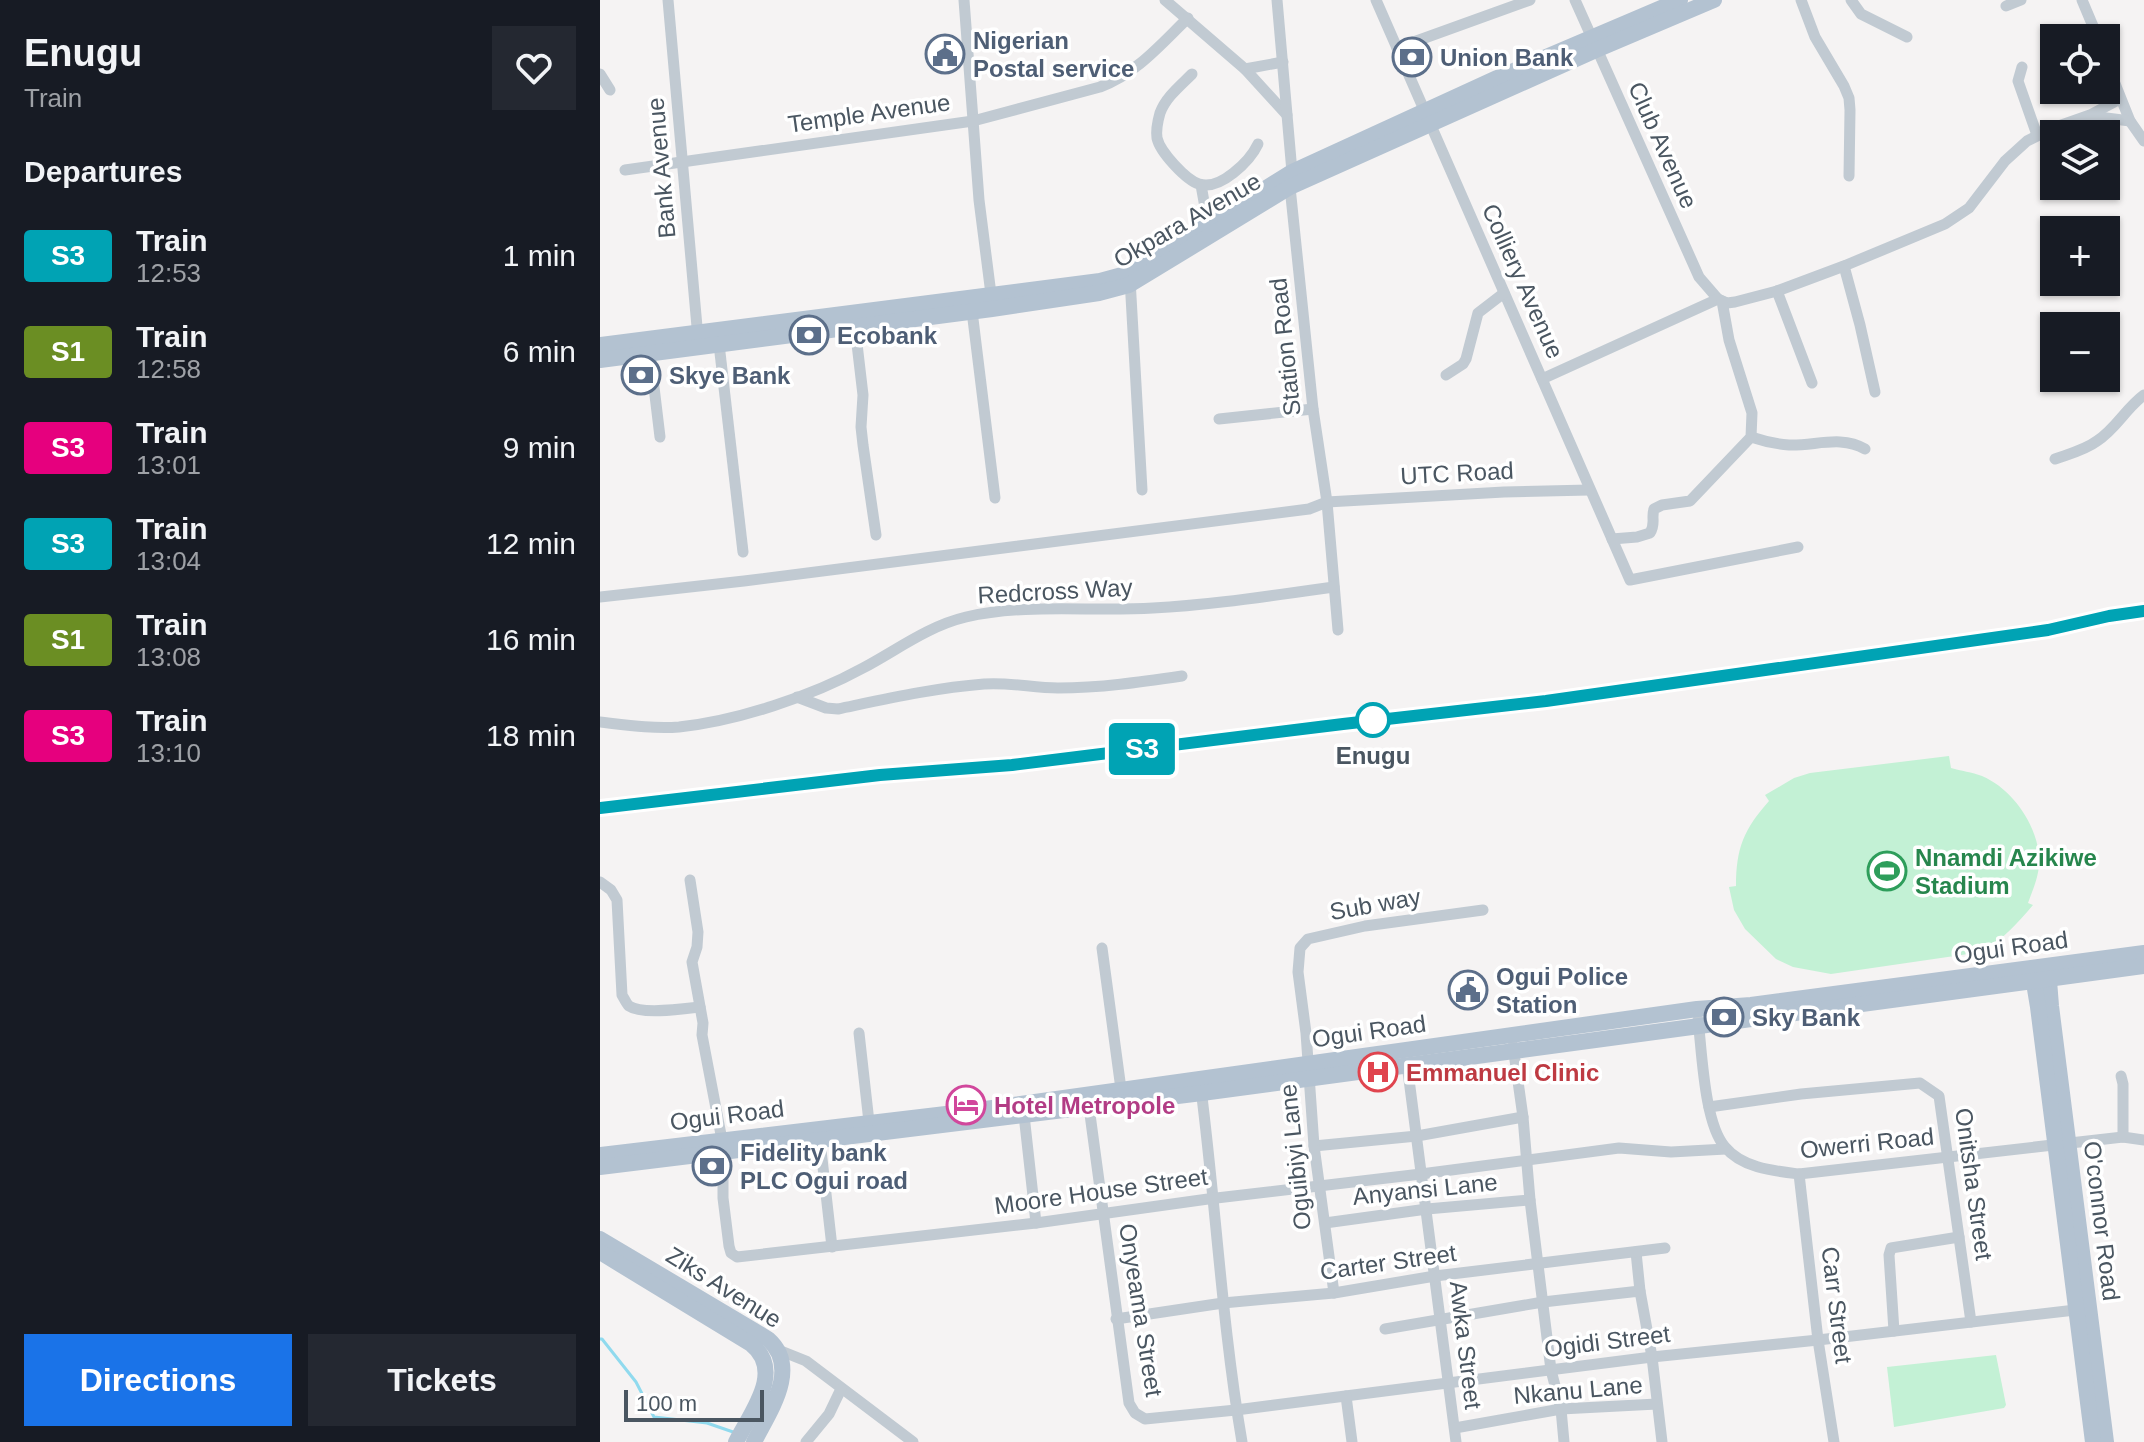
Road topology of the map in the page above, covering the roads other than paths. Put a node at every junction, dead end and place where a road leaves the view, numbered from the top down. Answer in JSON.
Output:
{"nodes":[{"id":1,"x":668,"y":0,"type":"edge"},
{"id":2,"x":964,"y":0,"type":"edge"},
{"id":3,"x":1165,"y":0,"type":"edge"},
{"id":4,"x":1277,"y":0,"type":"edge"},
{"id":5,"x":1376,"y":0,"type":"edge"},
{"id":6,"x":1530,"y":0,"type":"edge"},
{"id":7,"x":1575,"y":0,"type":"edge"},
{"id":8,"x":1680,"y":0,"type":"edge"},
{"id":9,"x":1714,"y":0,"type":"edge"},
{"id":10,"x":1801,"y":0,"type":"edge"},
{"id":11,"x":1851,"y":0,"type":"edge"},
{"id":12,"x":2021,"y":0,"type":"edge"},
{"id":13,"x":2082,"y":0,"type":"edge"},
{"id":14,"x":2006,"y":6,"type":"dead end"},
{"id":15,"x":1188,"y":18,"type":"junction"},
{"id":16,"x":2092,"y":24,"type":"edge"},
{"id":17,"x":1907,"y":37,"type":"dead end"},
{"id":18,"x":1594,"y":44,"type":"junction"},
{"id":19,"x":1397,"y":48,"type":"junction"},
{"id":20,"x":1283,"y":62,"type":"junction"},
{"id":21,"x":2022,"y":67,"type":"dead end"},
{"id":22,"x":1245,"y":69,"type":"junction"},
{"id":23,"x":600,"y":74,"type":"edge"},
{"id":24,"x":1192,"y":74,"type":"dead end"},
{"id":25,"x":610,"y":90,"type":"dead end"},
{"id":26,"x":2120,"y":99,"type":"edge"},
{"id":27,"x":2111,"y":104,"type":"edge"},
{"id":28,"x":1287,"y":115,"type":"junction"},
{"id":29,"x":2090,"y":115,"type":"junction"},
{"id":30,"x":1427,"y":118,"type":"junction"},
{"id":31,"x":973,"y":121,"type":"junction"},
{"id":32,"x":2130,"y":121,"type":"junction"},
{"id":33,"x":2037,"y":135,"type":"junction"},
{"id":34,"x":2142,"y":136,"type":"edge"},
{"id":35,"x":1258,"y":144,"type":"dead end"},
{"id":36,"x":682,"y":162,"type":"junction"},
{"id":37,"x":625,"y":170,"type":"dead end"},
{"id":38,"x":1849,"y":176,"type":"dead end"},
{"id":39,"x":1291,"y":180,"type":"junction"},
{"id":40,"x":1201,"y":185,"type":"junction"},
{"id":41,"x":1208,"y":224,"type":"junction"},
{"id":42,"x":1844,"y":266,"type":"junction"},
{"id":43,"x":1130,"y":278,"type":"junction"},
{"id":44,"x":1777,"y":291,"type":"junction"},
{"id":45,"x":1504,"y":293,"type":"junction"},
{"id":46,"x":1720,"y":300,"type":"junction"},
{"id":47,"x":992,"y":302,"type":"junction"},
{"id":48,"x":972,"y":311,"type":"junction"},
{"id":49,"x":902,"y":313,"type":"junction"},
{"id":50,"x":855,"y":327,"type":"junction"},
{"id":51,"x":698,"y":340,"type":"junction"},
{"id":52,"x":719,"y":344,"type":"junction"},
{"id":53,"x":600,"y":345,"type":"edge"},
{"id":54,"x":650,"y":354,"type":"junction"},
{"id":55,"x":600,"y":360,"type":"edge"},
{"id":56,"x":1446,"y":375,"type":"dead end"},
{"id":57,"x":1542,"y":379,"type":"junction"},
{"id":58,"x":1812,"y":383,"type":"dead end"},
{"id":59,"x":1875,"y":392,"type":"dead end"},
{"id":60,"x":2144,"y":395,"type":"edge"},
{"id":61,"x":1313,"y":409,"type":"junction"},
{"id":62,"x":1219,"y":419,"type":"dead end"},
{"id":63,"x":660,"y":437,"type":"dead end"},
{"id":64,"x":1751,"y":437,"type":"junction"},
{"id":65,"x":1865,"y":449,"type":"dead end"},
{"id":66,"x":2055,"y":459,"type":"dead end"},
{"id":67,"x":1142,"y":490,"type":"dead end"},
{"id":68,"x":1589,"y":490,"type":"junction"},
{"id":69,"x":995,"y":498,"type":"dead end"},
{"id":70,"x":1327,"y":502,"type":"junction"},
{"id":71,"x":876,"y":535,"type":"dead end"},
{"id":72,"x":1612,"y":539,"type":"junction"},
{"id":73,"x":1798,"y":547,"type":"dead end"},
{"id":74,"x":743,"y":552,"type":"dead end"},
{"id":75,"x":1334,"y":587,"type":"junction"},
{"id":76,"x":600,"y":597,"type":"edge"},
{"id":77,"x":1338,"y":630,"type":"dead end"},
{"id":78,"x":1182,"y":676,"type":"dead end"},
{"id":79,"x":796,"y":697,"type":"junction"},
{"id":80,"x":600,"y":722,"type":"edge"},
{"id":81,"x":690,"y":880,"type":"dead end"},
{"id":82,"x":600,"y":882,"type":"edge"},
{"id":83,"x":1483,"y":910,"type":"dead end"},
{"id":84,"x":1102,"y":948,"type":"dead end"},
{"id":85,"x":2144,"y":953,"type":"edge"},
{"id":86,"x":2144,"y":966,"type":"edge"},
{"id":87,"x":2040,"y":973,"type":"junction"},
{"id":88,"x":2070,"y":975,"type":"junction"},
{"id":89,"x":2014,"y":984,"type":"junction"},
{"id":90,"x":700,"y":1007,"type":"junction"},
{"id":91,"x":2044,"y":1007,"type":"junction"},
{"id":92,"x":1698,"y":1017,"type":"junction"},
{"id":93,"x":859,"y":1033,"type":"dead end"},
{"id":94,"x":1513,"y":1043,"type":"junction"},
{"id":95,"x":1407,"y":1064,"type":"junction"},
{"id":96,"x":1308,"y":1070,"type":"junction"},
{"id":97,"x":2121,"y":1076,"type":"dead end"},
{"id":98,"x":1201,"y":1086,"type":"junction"},
{"id":99,"x":1121,"y":1089,"type":"junction"},
{"id":100,"x":1089,"y":1107,"type":"junction"},
{"id":101,"x":1709,"y":1107,"type":"junction"},
{"id":102,"x":1024,"y":1115,"type":"junction"},
{"id":103,"x":1523,"y":1117,"type":"junction"},
{"id":104,"x":869,"y":1122,"type":"junction"},
{"id":105,"x":1417,"y":1136,"type":"junction"},
{"id":106,"x":2123,"y":1137,"type":"junction"},
{"id":107,"x":2144,"y":1140,"type":"edge"},
{"id":108,"x":820,"y":1141,"type":"junction"},
{"id":109,"x":2062,"y":1144,"type":"junction"},
{"id":110,"x":722,"y":1146,"type":"junction"},
{"id":111,"x":1314,"y":1146,"type":"junction"},
{"id":112,"x":1726,"y":1149,"type":"junction"},
{"id":113,"x":600,"y":1155,"type":"edge"},
{"id":114,"x":1948,"y":1157,"type":"junction"},
{"id":115,"x":1526,"y":1159,"type":"junction"},
{"id":116,"x":600,"y":1167,"type":"edge"},
{"id":117,"x":1421,"y":1174,"type":"junction"},
{"id":118,"x":1799,"y":1174,"type":"junction"},
{"id":119,"x":1319,"y":1185,"type":"junction"},
{"id":120,"x":1214,"y":1198,"type":"junction"},
{"id":121,"x":1530,"y":1200,"type":"junction"},
{"id":122,"x":1427,"y":1209,"type":"junction"},
{"id":123,"x":1104,"y":1214,"type":"junction"},
{"id":124,"x":1036,"y":1223,"type":"junction"},
{"id":125,"x":1325,"y":1223,"type":"junction"},
{"id":126,"x":1959,"y":1237,"type":"junction"},
{"id":127,"x":600,"y":1239,"type":"edge"},
{"id":128,"x":832,"y":1247,"type":"junction"},
{"id":129,"x":1665,"y":1248,"type":"dead end"},
{"id":130,"x":600,"y":1252,"type":"edge"},
{"id":131,"x":1636,"y":1252,"type":"junction"},
{"id":132,"x":1538,"y":1264,"type":"junction"},
{"id":133,"x":1435,"y":1276,"type":"junction"},
{"id":134,"x":1640,"y":1291,"type":"junction"},
{"id":135,"x":1334,"y":1293,"type":"junction"},
{"id":136,"x":1543,"y":1302,"type":"junction"},
{"id":137,"x":1223,"y":1303,"type":"junction"},
{"id":138,"x":2082,"y":1309,"type":"junction"},
{"id":139,"x":1116,"y":1319,"type":"junction"},
{"id":140,"x":1442,"y":1320,"type":"junction"},
{"id":141,"x":1971,"y":1322,"type":"junction"},
{"id":142,"x":1385,"y":1329,"type":"dead end"},
{"id":143,"x":1894,"y":1331,"type":"junction"},
{"id":144,"x":1818,"y":1340,"type":"junction"},
{"id":145,"x":770,"y":1351,"type":"junction"},
{"id":146,"x":1652,"y":1357,"type":"junction"},
{"id":147,"x":1551,"y":1370,"type":"junction"},
{"id":148,"x":1447,"y":1384,"type":"junction"},
{"id":149,"x":841,"y":1389,"type":"junction"},
{"id":150,"x":1346,"y":1396,"type":"junction"},
{"id":151,"x":1657,"y":1404,"type":"junction"},
{"id":152,"x":1561,"y":1409,"type":"junction"},
{"id":153,"x":1236,"y":1410,"type":"junction"},
{"id":154,"x":758,"y":1416,"type":"junction"},
{"id":155,"x":1145,"y":1419,"type":"joint"},
{"id":156,"x":1455,"y":1428,"type":"junction"},
{"id":157,"x":736,"y":1442,"type":"edge"},
{"id":158,"x":754,"y":1442,"type":"edge"},
{"id":159,"x":806,"y":1442,"type":"edge"},
{"id":160,"x":913,"y":1442,"type":"edge"},
{"id":161,"x":1242,"y":1442,"type":"edge"},
{"id":162,"x":1352,"y":1442,"type":"edge"},
{"id":163,"x":1456,"y":1442,"type":"edge"},
{"id":164,"x":1564,"y":1442,"type":"edge"},
{"id":165,"x":1662,"y":1442,"type":"edge"},
{"id":166,"x":1834,"y":1442,"type":"edge"},
{"id":167,"x":2093,"y":1442,"type":"edge"},
{"id":168,"x":2106,"y":1442,"type":"edge"}],
"edges":[{"from":1,"to":36,"type":"street","name":"Bank Avenue"},
{"from":2,"to":31,"type":"street"},
{"from":3,"to":15,"type":"street"},
{"from":4,"to":20,"type":"street","name":"Station Road"},
{"from":5,"to":19,"type":"street","name":"Colliery Avenue"},
{"from":6,"to":19,"type":"street"},
{"from":7,"to":18,"type":"street","name":"Club Avenue"},
{"from":8,"to":18,"type":"main road","name":"Okpara Avenue"},
{"from":9,"to":18,"type":"main road","name":"Okpara Avenue"},
{"from":10,"to":38,"type":"street"},
{"from":11,"to":17,"type":"street"},
{"from":12,"to":14,"type":"street"},
{"from":13,"to":16,"type":"street"},
{"from":15,"to":22,"type":"street"},
{"from":15,"to":31,"type":"street","name":"Temple Avenue"},
{"from":18,"to":30,"type":"main road","name":"Okpara Avenue"},
{"from":18,"to":46,"type":"street","name":"Club Avenue"},
{"from":19,"to":30,"type":"street","name":"Colliery Avenue"},
{"from":20,"to":22,"type":"street"},
{"from":20,"to":28,"type":"street","name":"Station Road"},
{"from":21,"to":33,"type":"street"},
{"from":22,"to":28,"type":"street"},
{"from":23,"to":25,"type":"street"},
{"from":24,"to":40,"type":"street"},
{"from":26,"to":32,"type":"street"},
{"from":27,"to":29,"type":"street"},
{"from":28,"to":39,"type":"street","name":"Station Road"},
{"from":29,"to":32,"type":"street"},
{"from":29,"to":33,"type":"street"},
{"from":30,"to":39,"type":"main road","name":"Okpara Avenue"},
{"from":30,"to":45,"type":"street","name":"Colliery Avenue"},
{"from":31,"to":36,"type":"street","name":"Temple Avenue"},
{"from":31,"to":47,"type":"street"},
{"from":32,"to":34,"type":"street"},
{"from":33,"to":42,"type":"street"},
{"from":35,"to":40,"type":"street"},
{"from":36,"to":37,"type":"street","name":"Temple Avenue"},
{"from":36,"to":51,"type":"street","name":"Bank Avenue"},
{"from":39,"to":41,"type":"main road","name":"Okpara Avenue"},
{"from":39,"to":43,"type":"main road","name":"Okpara Avenue"},
{"from":39,"to":61,"type":"street","name":"Station Road"},
{"from":40,"to":41,"type":"street"},
{"from":41,"to":43,"type":"main road","name":"Okpara Avenue"},
{"from":42,"to":44,"type":"street"},
{"from":42,"to":59,"type":"street"},
{"from":43,"to":47,"type":"main road","name":"Okpara Avenue"},
{"from":43,"to":67,"type":"street"},
{"from":44,"to":46,"type":"street"},
{"from":44,"to":58,"type":"street"},
{"from":45,"to":56,"type":"street"},
{"from":45,"to":57,"type":"street","name":"Colliery Avenue"},
{"from":46,"to":57,"type":"street"},
{"from":46,"to":64,"type":"street"},
{"from":47,"to":48,"type":"main road","name":"Okpara Avenue"},
{"from":47,"to":49,"type":"main road","name":"Okpara Avenue"},
{"from":48,"to":49,"type":"main road","name":"Okpara Avenue"},
{"from":48,"to":69,"type":"street"},
{"from":49,"to":50,"type":"main road","name":"Okpara Avenue"},
{"from":49,"to":51,"type":"main road","name":"Okpara Avenue"},
{"from":50,"to":52,"type":"main road","name":"Okpara Avenue"},
{"from":50,"to":71,"type":"street"},
{"from":51,"to":52,"type":"main road","name":"Okpara Avenue"},
{"from":51,"to":53,"type":"main road","name":"Okpara Avenue"},
{"from":51,"to":54,"type":"main road","name":"Okpara Avenue"},
{"from":52,"to":74,"type":"street"},
{"from":54,"to":55,"type":"main road","name":"Okpara Avenue"},
{"from":54,"to":63,"type":"street"},
{"from":57,"to":68,"type":"street","name":"Colliery Avenue"},
{"from":60,"to":66,"type":"street"},
{"from":61,"to":62,"type":"street"},
{"from":61,"to":70,"type":"street","name":"Station Road"},
{"from":64,"to":65,"type":"street"},
{"from":64,"to":72,"type":"street"},
{"from":68,"to":70,"type":"street","name":"UTC Road"},
{"from":68,"to":72,"type":"street","name":"Colliery Avenue"},
{"from":70,"to":75,"type":"street","name":"Station Road"},
{"from":70,"to":76,"type":"street","name":"UTC Road"},
{"from":72,"to":73,"type":"street","name":"Colliery Avenue"},
{"from":75,"to":77,"type":"street","name":"Station Road"},
{"from":75,"to":79,"type":"street","name":"Redcross Way"},
{"from":78,"to":79,"type":"street"},
{"from":79,"to":80,"type":"street","name":"Redcross Way"},
{"from":81,"to":90,"type":"street"},
{"from":82,"to":90,"type":"street"},
{"from":83,"to":96,"type":"street","name":"Sub way"},
{"from":84,"to":99,"type":"street"},
{"from":85,"to":87,"type":"main road","name":"Ogui Road"},
{"from":86,"to":88,"type":"main road","name":"Ogui Road"},
{"from":87,"to":88,"type":"main road","name":"Ogui Road"},
{"from":87,"to":89,"type":"main road","name":"Ogui Road"},
{"from":87,"to":91,"type":"main road","name":"O'connor Road"},
{"from":87,"to":92,"type":"main road","name":"Ogui Road"},
{"from":88,"to":91,"type":"main road"},
{"from":89,"to":91,"type":"main road"},
{"from":89,"to":92,"type":"main road","name":"Ogui Road"},
{"from":90,"to":110,"type":"street"},
{"from":91,"to":109,"type":"main road","name":"O'connor Road"},
{"from":92,"to":94,"type":"main road","name":"Ogui Road"},
{"from":92,"to":101,"type":"street"},
{"from":93,"to":104,"type":"street"},
{"from":94,"to":95,"type":"main road","name":"Ogui Road"},
{"from":94,"to":96,"type":"main road","name":"Ogui Road"},
{"from":94,"to":103,"type":"street"},
{"from":95,"to":96,"type":"main road","name":"Ogui Road"},
{"from":95,"to":105,"type":"street","name":"Awka Street"},
{"from":96,"to":98,"type":"main road","name":"Ogui Road"},
{"from":96,"to":111,"type":"street","name":"Oguibiyi Lane"},
{"from":97,"to":106,"type":"street"},
{"from":98,"to":99,"type":"main road","name":"Ogui Road"},
{"from":98,"to":100,"type":"main road","name":"Ogui Road"},
{"from":98,"to":120,"type":"street"},
{"from":99,"to":104,"type":"main road","name":"Ogui Road"},
{"from":100,"to":102,"type":"main road","name":"Ogui Road"},
{"from":100,"to":123,"type":"street","name":"Onyeama Street"},
{"from":101,"to":112,"type":"street"},
{"from":101,"to":114,"type":"street","name":"Onitsha Street"},
{"from":102,"to":108,"type":"main road","name":"Ogui Road"},
{"from":102,"to":124,"type":"street"},
{"from":103,"to":105,"type":"street"},
{"from":103,"to":115,"type":"street"},
{"from":104,"to":110,"type":"main road","name":"Ogui Road"},
{"from":105,"to":111,"type":"street"},
{"from":105,"to":117,"type":"street","name":"Awka Street"},
{"from":106,"to":107,"type":"street","name":"Owerri Road"},
{"from":106,"to":109,"type":"street","name":"Owerri Road"},
{"from":108,"to":110,"type":"main road","name":"Ogui Road"},
{"from":108,"to":128,"type":"street"},
{"from":109,"to":114,"type":"street","name":"Owerri Road"},
{"from":109,"to":138,"type":"main road","name":"O'connor Road"},
{"from":110,"to":113,"type":"main road","name":"Ogui Road"},
{"from":110,"to":116,"type":"main road","name":"Ogui Road"},
{"from":110,"to":128,"type":"street","name":"Moore House Street"},
{"from":111,"to":119,"type":"street","name":"Oguibiyi Lane"},
{"from":112,"to":115,"type":"street","name":"Moore House Street"},
{"from":112,"to":118,"type":"street","name":"Owerri Road"},
{"from":114,"to":118,"type":"street","name":"Owerri Road"},
{"from":114,"to":126,"type":"street","name":"Onitsha Street"},
{"from":115,"to":117,"type":"street","name":"Moore House Street"},
{"from":115,"to":121,"type":"street"},
{"from":117,"to":119,"type":"street","name":"Moore House Street"},
{"from":117,"to":122,"type":"street","name":"Awka Street"},
{"from":118,"to":144,"type":"street","name":"Carr Street"},
{"from":119,"to":120,"type":"street","name":"Moore House Street"},
{"from":119,"to":125,"type":"street","name":"Oguibiyi Lane"},
{"from":120,"to":123,"type":"street","name":"Moore House Street"},
{"from":120,"to":137,"type":"street"},
{"from":121,"to":122,"type":"street","name":"Anyansi Lane"},
{"from":121,"to":132,"type":"street"},
{"from":122,"to":125,"type":"street","name":"Anyansi Lane"},
{"from":122,"to":133,"type":"street","name":"Awka Street"},
{"from":123,"to":124,"type":"street","name":"Moore House Street"},
{"from":123,"to":139,"type":"street","name":"Onyeama Street"},
{"from":124,"to":128,"type":"street","name":"Moore House Street"},
{"from":125,"to":135,"type":"street","name":"Oguibiyi Lane"},
{"from":126,"to":141,"type":"street","name":"Onitsha Street"},
{"from":126,"to":143,"type":"street"},
{"from":127,"to":145,"type":"main road","name":"Ziks Avenue"},
{"from":129,"to":131,"type":"street","name":"Carter Street"},
{"from":130,"to":145,"type":"main road","name":"Ziks Avenue"},
{"from":131,"to":132,"type":"street","name":"Carter Street"},
{"from":131,"to":134,"type":"street"},
{"from":132,"to":133,"type":"street","name":"Carter Street"},
{"from":132,"to":136,"type":"street"},
{"from":133,"to":135,"type":"street","name":"Carter Street"},
{"from":133,"to":140,"type":"street","name":"Awka Street"},
{"from":134,"to":136,"type":"street"},
{"from":134,"to":146,"type":"street"},
{"from":135,"to":137,"type":"street","name":"Carter Street"},
{"from":136,"to":140,"type":"street"},
{"from":136,"to":147,"type":"street"},
{"from":137,"to":139,"type":"street","name":"Carter Street"},
{"from":137,"to":153,"type":"street"},
{"from":138,"to":141,"type":"street","name":"Ogidi Street"},
{"from":138,"to":167,"type":"main road","name":"O'connor Road"},
{"from":138,"to":168,"type":"main road","name":"O'connor Road"},
{"from":139,"to":155,"type":"street","name":"Onyeama Street"},
{"from":140,"to":142,"type":"street"},
{"from":140,"to":148,"type":"street","name":"Awka Street"},
{"from":141,"to":143,"type":"street","name":"Ogidi Street"},
{"from":143,"to":144,"type":"street","name":"Ogidi Street"},
{"from":144,"to":146,"type":"street","name":"Ogidi Street"},
{"from":144,"to":166,"type":"street","name":"Carr Street"},
{"from":145,"to":149,"type":"street"},
{"from":145,"to":154,"type":"main road","name":"Ziks Avenue"},
{"from":146,"to":147,"type":"street","name":"Ogidi Street"},
{"from":146,"to":151,"type":"street"},
{"from":147,"to":148,"type":"street","name":"Ogidi Street"},
{"from":147,"to":152,"type":"street"},
{"from":148,"to":150,"type":"street","name":"Ogidi Street"},
{"from":148,"to":156,"type":"street","name":"Awka Street"},
{"from":149,"to":159,"type":"street"},
{"from":149,"to":160,"type":"street"},
{"from":150,"to":153,"type":"street","name":"Ogidi Street"},
{"from":150,"to":162,"type":"street"},
{"from":151,"to":152,"type":"street","name":"Nkanu Lane"},
{"from":151,"to":165,"type":"street"},
{"from":152,"to":156,"type":"street","name":"Nkanu Lane"},
{"from":152,"to":164,"type":"street"},
{"from":153,"to":155,"type":"street","name":"Ogidi Street"},
{"from":153,"to":161,"type":"street"},
{"from":154,"to":157,"type":"main road","name":"Ziks Avenue"},
{"from":154,"to":158,"type":"main road","name":"Ziks Avenue"},
{"from":156,"to":163,"type":"street","name":"Awka Street"}]}
